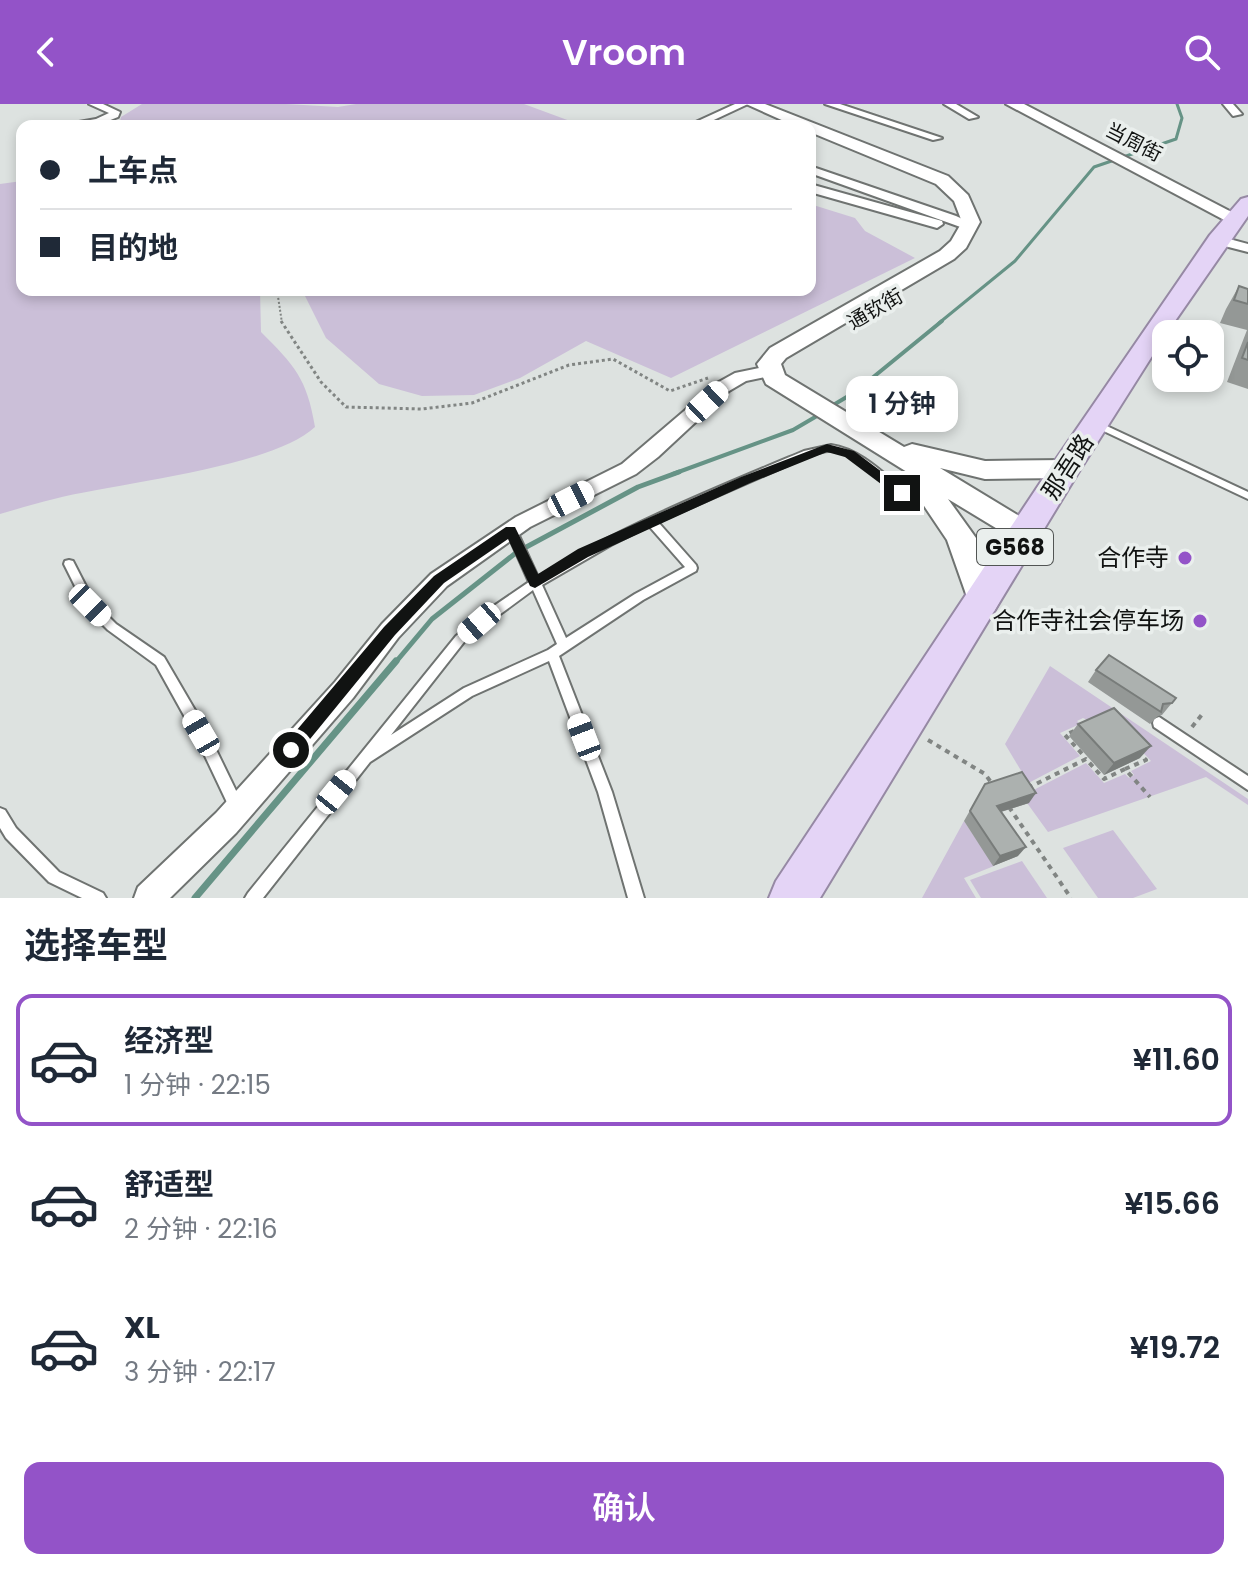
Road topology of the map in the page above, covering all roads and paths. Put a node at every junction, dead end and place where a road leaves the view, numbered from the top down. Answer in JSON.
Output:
{"nodes":[{"id":1,"x":94,"y":104,"type":"edge"},
{"id":2,"x":743,"y":104,"type":"edge"},
{"id":3,"x":753,"y":104,"type":"edge"},
{"id":4,"x":765,"y":104,"type":"edge"},
{"id":5,"x":830,"y":104,"type":"edge"},
{"id":6,"x":949,"y":104,"type":"edge"},
{"id":7,"x":1013,"y":104,"type":"edge"},
{"id":8,"x":1025,"y":104,"type":"edge"},
{"id":9,"x":1228,"y":104,"type":"edge"},
{"id":10,"x":1237,"y":114,"type":"dead end"},
{"id":11,"x":973,"y":117,"type":"dead end"},
{"id":12,"x":103,"y":120,"type":"edge"},
{"id":13,"x":706,"y":120,"type":"edge"},
{"id":14,"x":793,"y":120,"type":"edge"},
{"id":15,"x":807,"y":120,"type":"edge"},
{"id":16,"x":816,"y":123,"type":"edge"},
{"id":17,"x":816,"y":129,"type":"edge"},
{"id":18,"x":937,"y":138,"type":"dead end"},
{"id":19,"x":1106,"y":148,"type":"junction"},
{"id":20,"x":816,"y":172,"type":"edge"},
{"id":21,"x":816,"y":190,"type":"edge"},
{"id":22,"x":1238,"y":224,"type":"edge"},
{"id":23,"x":968,"y":230,"type":"junction"},
{"id":24,"x":278,"y":296,"type":"edge"},
{"id":25,"x":1172,"y":320,"type":"edge"},
{"id":26,"x":1152,"y":348,"type":"edge"},
{"id":27,"x":769,"y":371,"type":"junction"},
{"id":28,"x":741,"y":377,"type":"junction"},
{"id":29,"x":793,"y":388,"type":"junction"},
{"id":30,"x":1096,"y":424,"type":"junction"},
{"id":31,"x":905,"y":455,"type":"junction"},
{"id":32,"x":1065,"y":469,"type":"junction"},
{"id":33,"x":902,"y":493,"type":"dead end"},
{"id":34,"x":1248,"y":496,"type":"edge"},
{"id":35,"x":652,"y":522,"type":"junction"},
{"id":36,"x":1028,"y":528,"type":"junction"},
{"id":37,"x":512,"y":533,"type":"junction"},
{"id":38,"x":69,"y":564,"type":"dead end"},
{"id":39,"x":532,"y":577,"type":"junction"},
{"id":40,"x":983,"y":602,"type":"junction"},
{"id":41,"x":558,"y":650,"type":"junction"},
{"id":42,"x":1204,"y":712,"type":"dead end"},
{"id":43,"x":1159,"y":723,"type":"edge"},
{"id":44,"x":904,"y":726,"type":"junction"},
{"id":45,"x":1078,"y":729,"type":"edge"},
{"id":46,"x":1183,"y":739,"type":"junction"},
{"id":47,"x":1135,"y":749,"type":"edge"},
{"id":48,"x":1086,"y":759,"type":"junction"},
{"id":49,"x":360,"y":762,"type":"junction"},
{"id":50,"x":1125,"y":769,"type":"junction"},
{"id":51,"x":1248,"y":784,"type":"edge"},
{"id":52,"x":996,"y":788,"type":"edge"},
{"id":53,"x":1022,"y":791,"type":"edge"},
{"id":54,"x":1150,"y":797,"type":"dead end"},
{"id":55,"x":1002,"y":798,"type":"edge"},
{"id":56,"x":238,"y":810,"type":"junction"},
{"id":57,"x":0,"y":815,"type":"edge"},
{"id":58,"x":98,"y":898,"type":"edge"},
{"id":59,"x":149,"y":898,"type":"edge"},
{"id":60,"x":253,"y":898,"type":"edge"},
{"id":61,"x":636,"y":898,"type":"edge"},
{"id":62,"x":793,"y":898,"type":"edge"},
{"id":63,"x":1071,"y":898,"type":"edge"}],
"edges":[{"from":1,"to":12,"type":"street"},
{"from":2,"to":13,"type":"street"},
{"from":3,"to":14,"type":"main road"},
{"from":4,"to":15,"type":"main road","name":"通钦街"},
{"from":5,"to":18,"type":"street"},
{"from":6,"to":11,"type":"street"},
{"from":7,"to":19,"type":"main road","name":"当周街"},
{"from":8,"to":19,"type":"main road","name":"当周街"},
{"from":9,"to":10,"type":"street"},
{"from":16,"to":29,"type":"main road","name":"通钦街"},
{"from":17,"to":23,"type":"main road"},
{"from":19,"to":22,"type":"main road","name":"当周街"},
{"from":20,"to":23,"type":"street"},
{"from":21,"to":23,"type":"street"},
{"from":22,"to":25,"type":"highway","name":"那吾路","number":"G568"},
{"from":23,"to":27,"type":"main road"},
{"from":24,"to":28,"type":"path"},
{"from":26,"to":30,"type":"highway","name":"那吾路","number":"G568"},
{"from":27,"to":28,"type":"street"},
{"from":27,"to":29,"type":"main road"},
{"from":28,"to":37,"type":"street"},
{"from":29,"to":31,"type":"main road"},
{"from":30,"to":32,"type":"highway","name":"那吾路","number":"G568"},
{"from":30,"to":34,"type":"lane"},
{"from":31,"to":32,"type":"main road"},
{"from":31,"to":36,"type":"main road"},
{"from":31,"to":40,"type":"main road"},
{"from":32,"to":36,"type":"highway","name":"那吾路","number":"G568"},
{"from":33,"to":35,"type":"lane"},
{"from":35,"to":39,"type":"lane"},
{"from":35,"to":41,"type":"lane"},
{"from":36,"to":40,"type":"highway","name":"那吾路","number":"G568"},
{"from":37,"to":39,"type":"lane"},
{"from":37,"to":56,"type":"street"},
{"from":38,"to":56,"type":"lane"},
{"from":39,"to":41,"type":"lane"},
{"from":39,"to":49,"type":"lane"},
{"from":40,"to":44,"type":"highway","name":"那吾路","number":"G568"},
{"from":41,"to":49,"type":"lane"},
{"from":41,"to":61,"type":"lane"},
{"from":42,"to":46,"type":"path"},
{"from":43,"to":46,"type":"lane"},
{"from":44,"to":52,"type":"path"},
{"from":44,"to":62,"type":"highway","name":"那吾路","number":"G568"},
{"from":45,"to":48,"type":"path"},
{"from":46,"to":51,"type":"lane"},
{"from":47,"to":50,"type":"path"},
{"from":48,"to":50,"type":"path"},
{"from":48,"to":53,"type":"path"},
{"from":49,"to":60,"type":"lane"},
{"from":50,"to":54,"type":"path"},
{"from":55,"to":63,"type":"path"},
{"from":56,"to":59,"type":"street"},
{"from":57,"to":58,"type":"lane"}]}
